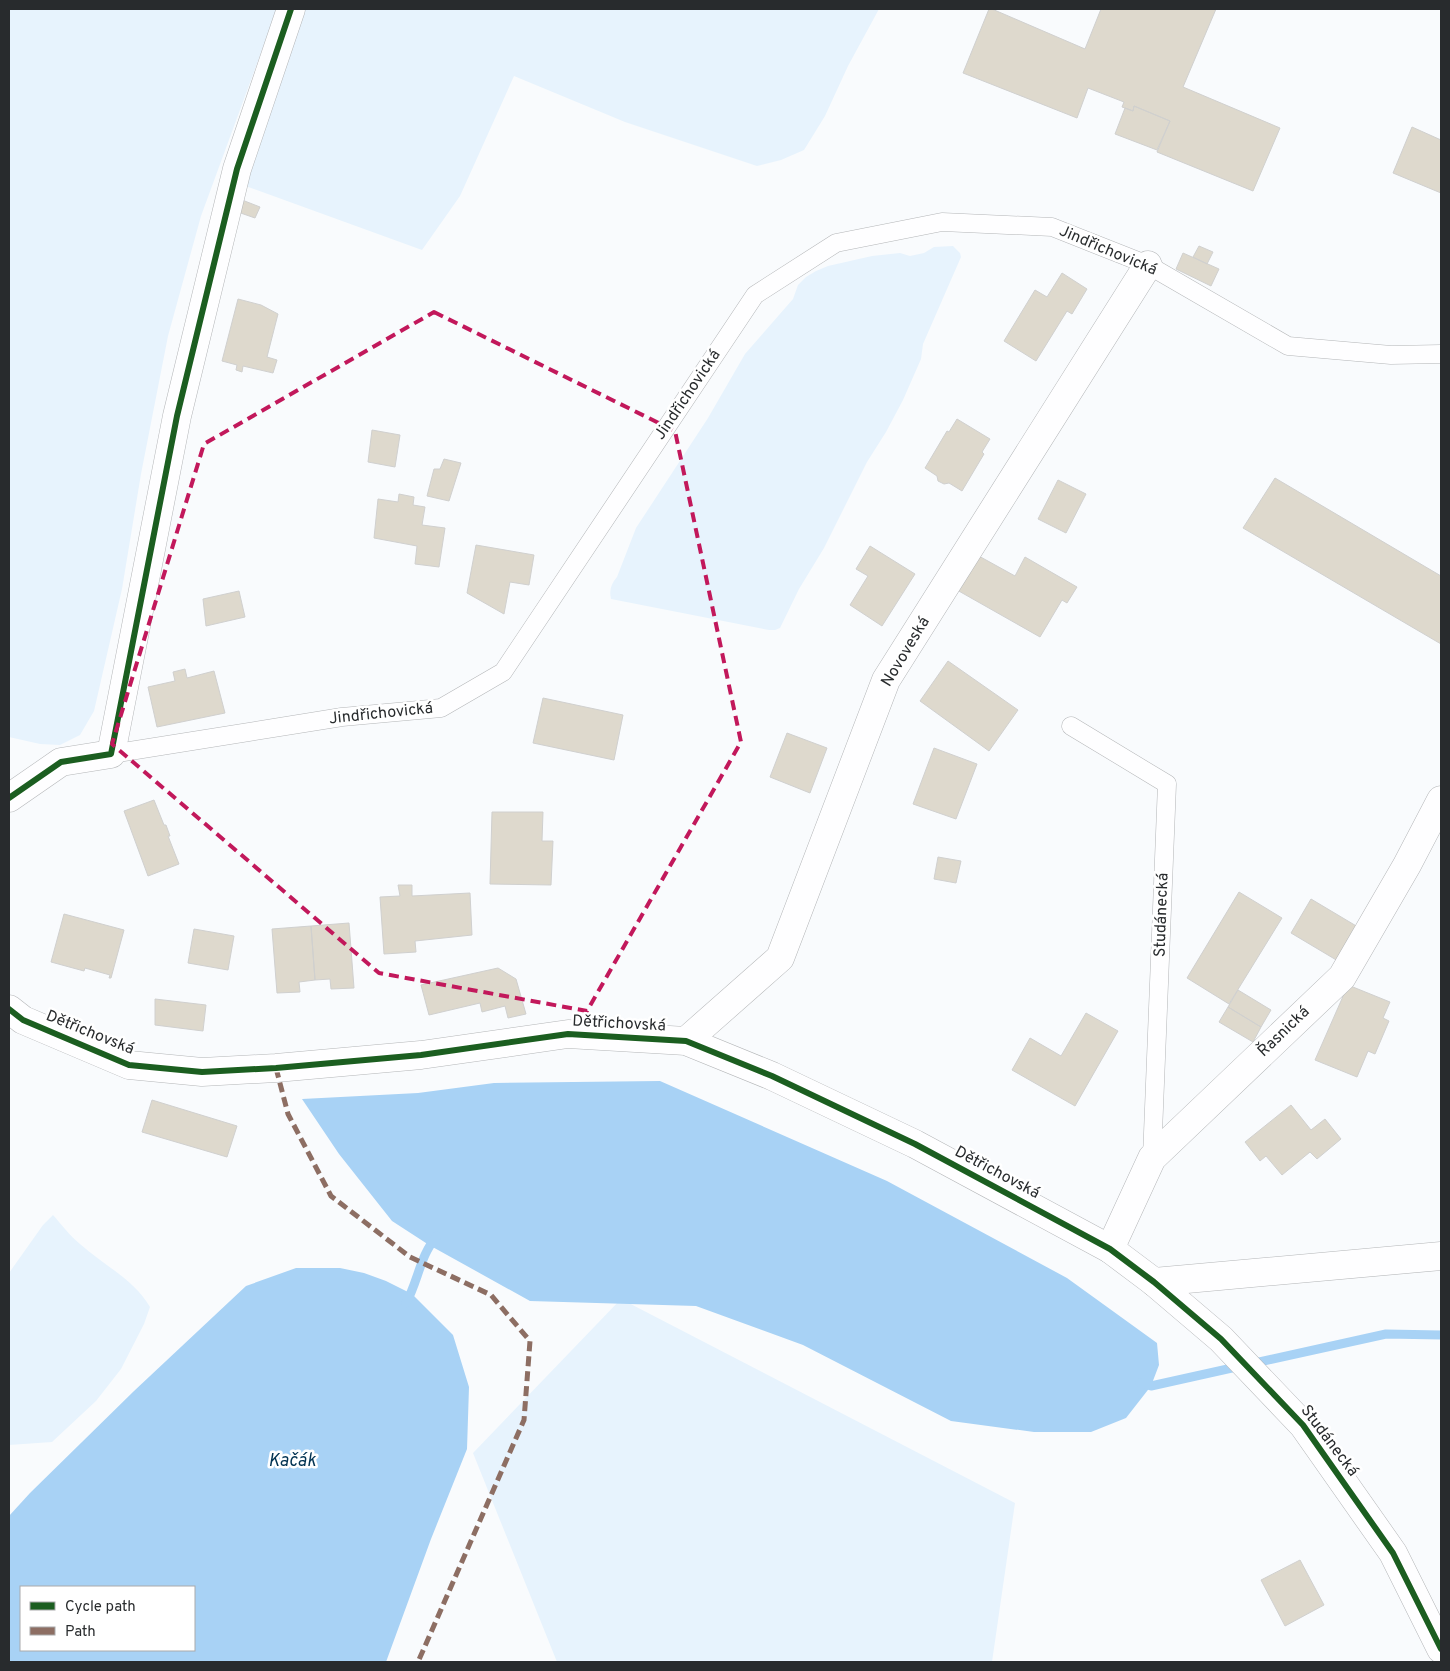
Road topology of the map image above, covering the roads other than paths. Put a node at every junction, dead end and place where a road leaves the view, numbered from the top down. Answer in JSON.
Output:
{"nodes":[{"id":1,"x":291,"y":9,"type":"edge"},
{"id":2,"x":1148,"y":265,"type":"junction"},
{"id":3,"x":1441,"y":354,"type":"edge"},
{"id":4,"x":1071,"y":726,"type":"dead end"},
{"id":5,"x":111,"y":754,"type":"junction"},
{"id":6,"x":9,"y":798,"type":"edge"},
{"id":7,"x":1441,"y":800,"type":"edge"},
{"id":8,"x":9,"y":1009,"type":"edge"},
{"id":9,"x":686,"y":1041,"type":"junction"},
{"id":10,"x":1152,"y":1158,"type":"junction"},
{"id":11,"x":1110,"y":1249,"type":"junction"},
{"id":12,"x":1441,"y":1256,"type":"edge"},
{"id":13,"x":1154,"y":1282,"type":"junction"},
{"id":14,"x":1441,"y":1649,"type":"edge"}],
"edges":[{"from":1,"to":5,"type":"street"},
{"from":2,"to":3,"type":"lane","name":"Jindřichovická"},
{"from":2,"to":5,"type":"lane","name":"Jindřichovická"},
{"from":2,"to":9,"type":"street","name":"Novoveská"},
{"from":4,"to":10,"type":"lane","name":"Studánecká"},
{"from":5,"to":6,"type":"street","name":"Jindřichovická"},
{"from":7,"to":10,"type":"street","name":"Řasnická"},
{"from":8,"to":9,"type":"street","name":"Dětřichovská"},
{"from":9,"to":11,"type":"street","name":"Dětřichovská"},
{"from":10,"to":11,"type":"street","name":"Řasnická"},
{"from":11,"to":13,"type":"street","name":"Dětřichovská"},
{"from":12,"to":13,"type":"street"},
{"from":13,"to":14,"type":"street","name":"Studánecká"}]}
